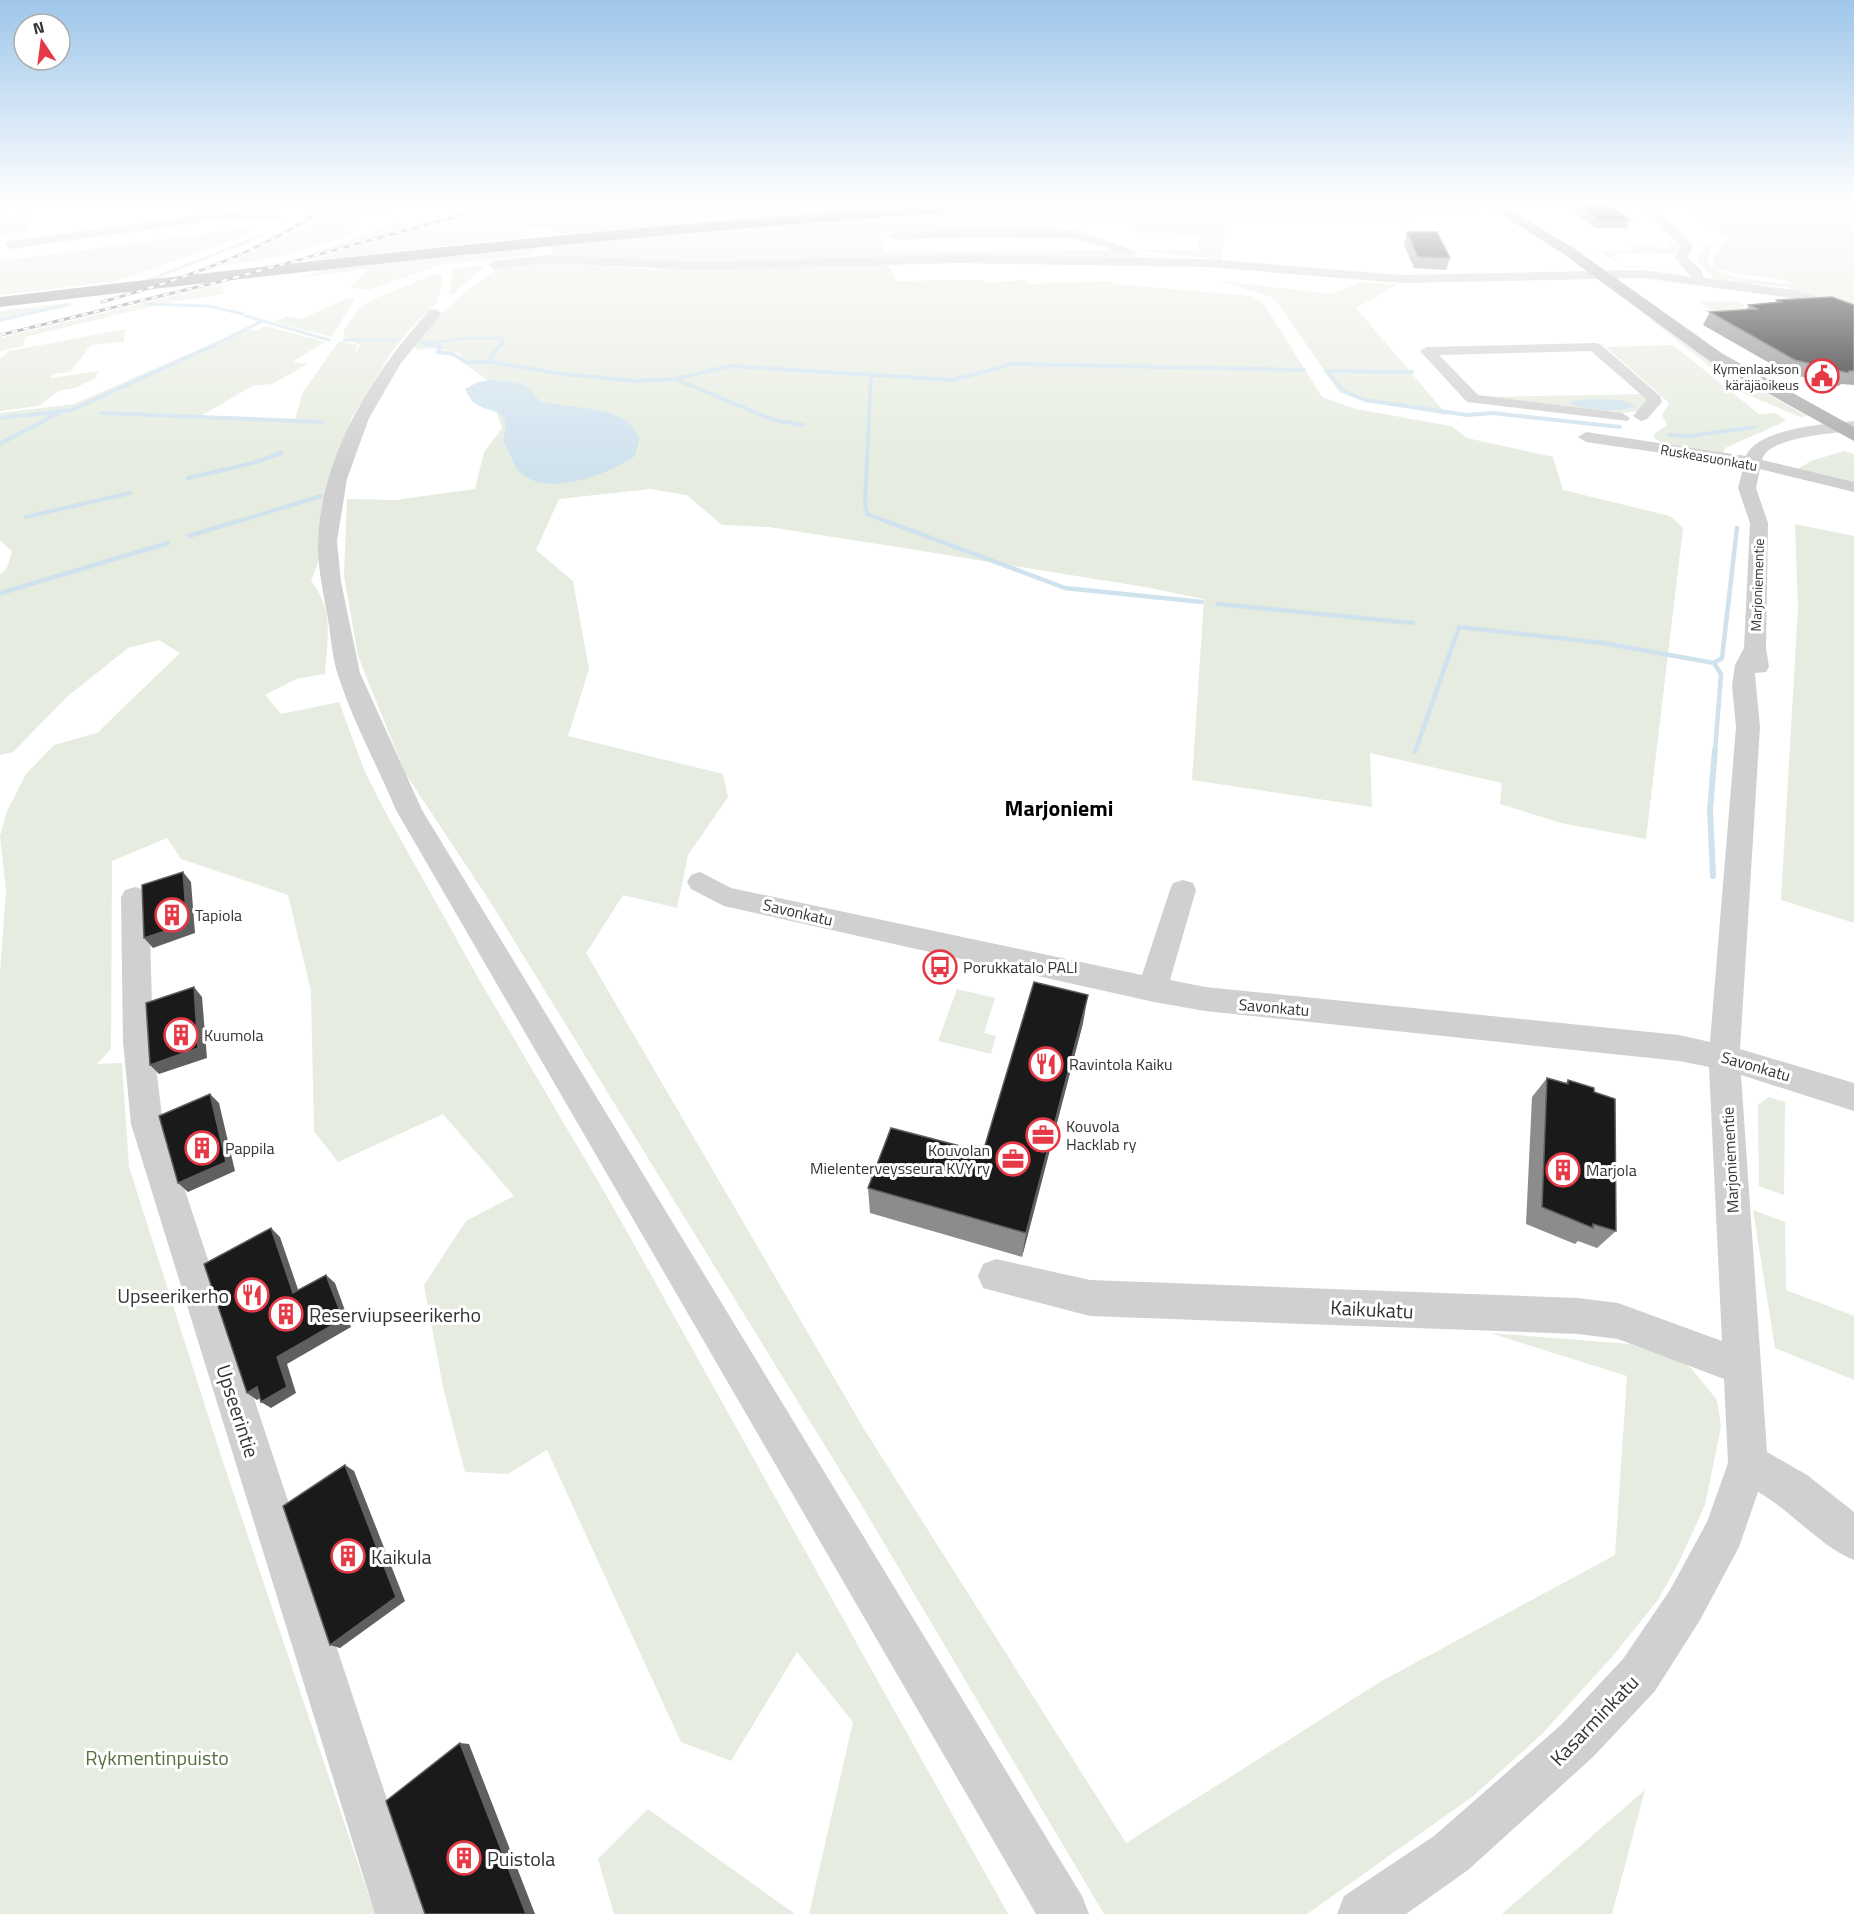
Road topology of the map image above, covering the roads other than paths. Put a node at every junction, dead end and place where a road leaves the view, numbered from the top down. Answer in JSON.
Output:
{"nodes":[{"id":1,"x":65,"y":294,"type":"edge"},
{"id":2,"x":1641,"y":294,"type":"edge"},
{"id":3,"x":1794,"y":294,"type":"edge"},
{"id":4,"x":0,"y":302,"type":"edge"},
{"id":5,"x":1853,"y":311,"type":"edge"},
{"id":6,"x":435,"y":313,"type":"dead end"},
{"id":7,"x":1640,"y":422,"type":"junction"},
{"id":8,"x":1851,"y":430,"type":"edge"},
{"id":9,"x":1586,"y":437,"type":"dead end"},
{"id":10,"x":1647,"y":446,"type":"junction"},
{"id":11,"x":1751,"y":466,"type":"junction"},
{"id":12,"x":1776,"y":471,"type":"junction"},
{"id":13,"x":1854,"y":487,"type":"edge"},
{"id":14,"x":1759,"y":523,"type":"junction"},
{"id":15,"x":700,"y":882,"type":"dead end"},
{"id":16,"x":1183,"y":890,"type":"dead end"},
{"id":17,"x":135,"y":897,"type":"dead end"},
{"id":18,"x":1154,"y":990,"type":"junction"},
{"id":19,"x":1724,"y":1056,"type":"junction"},
{"id":20,"x":1854,"y":1097,"type":"edge"},
{"id":21,"x":996,"y":1276,"type":"dead end"},
{"id":22,"x":1742,"y":1367,"type":"junction"},
{"id":23,"x":1748,"y":1463,"type":"junction"},
{"id":24,"x":1854,"y":1539,"type":"edge"},
{"id":25,"x":400,"y":1914,"type":"edge"},
{"id":26,"x":1064,"y":1914,"type":"edge"},
{"id":27,"x":1362,"y":1914,"type":"edge"}],
"edges":[{"from":1,"to":4,"type":"highway"},
{"from":2,"to":8,"type":"main road"},
{"from":3,"to":5,"type":"street"},
{"from":6,"to":26,"type":"street"},
{"from":7,"to":7,"type":"street"},
{"from":7,"to":10,"type":"street"},
{"from":8,"to":11,"type":"street"},
{"from":8,"to":12,"type":"street","name":"Marjoniementie"},
{"from":9,"to":10,"type":"street","name":"Ruskeasuonkatu"},
{"from":10,"to":11,"type":"street","name":"Ruskeasuonkatu"},
{"from":11,"to":12,"type":"street","name":"Ruskeasuonkatu"},
{"from":11,"to":14,"type":"street","name":"Marjoniementie"},
{"from":12,"to":13,"type":"street","name":"Ruskeasuonkatu"},
{"from":12,"to":14,"type":"street","name":"Marjoniementie"},
{"from":14,"to":19,"type":"street","name":"Marjoniementie"},
{"from":15,"to":18,"type":"street","name":"Savonkatu"},
{"from":16,"to":18,"type":"street"},
{"from":17,"to":25,"type":"street","name":"Upseerintie"},
{"from":18,"to":19,"type":"street","name":"Savonkatu"},
{"from":19,"to":20,"type":"street","name":"Savonkatu"},
{"from":19,"to":22,"type":"street","name":"Marjoniementie"},
{"from":21,"to":22,"type":"street","name":"Kaikukatu"},
{"from":22,"to":23,"type":"street","name":"Marjoniementie"},
{"from":23,"to":24,"type":"street"},
{"from":23,"to":27,"type":"street","name":"Kasarminkatu"}]}
